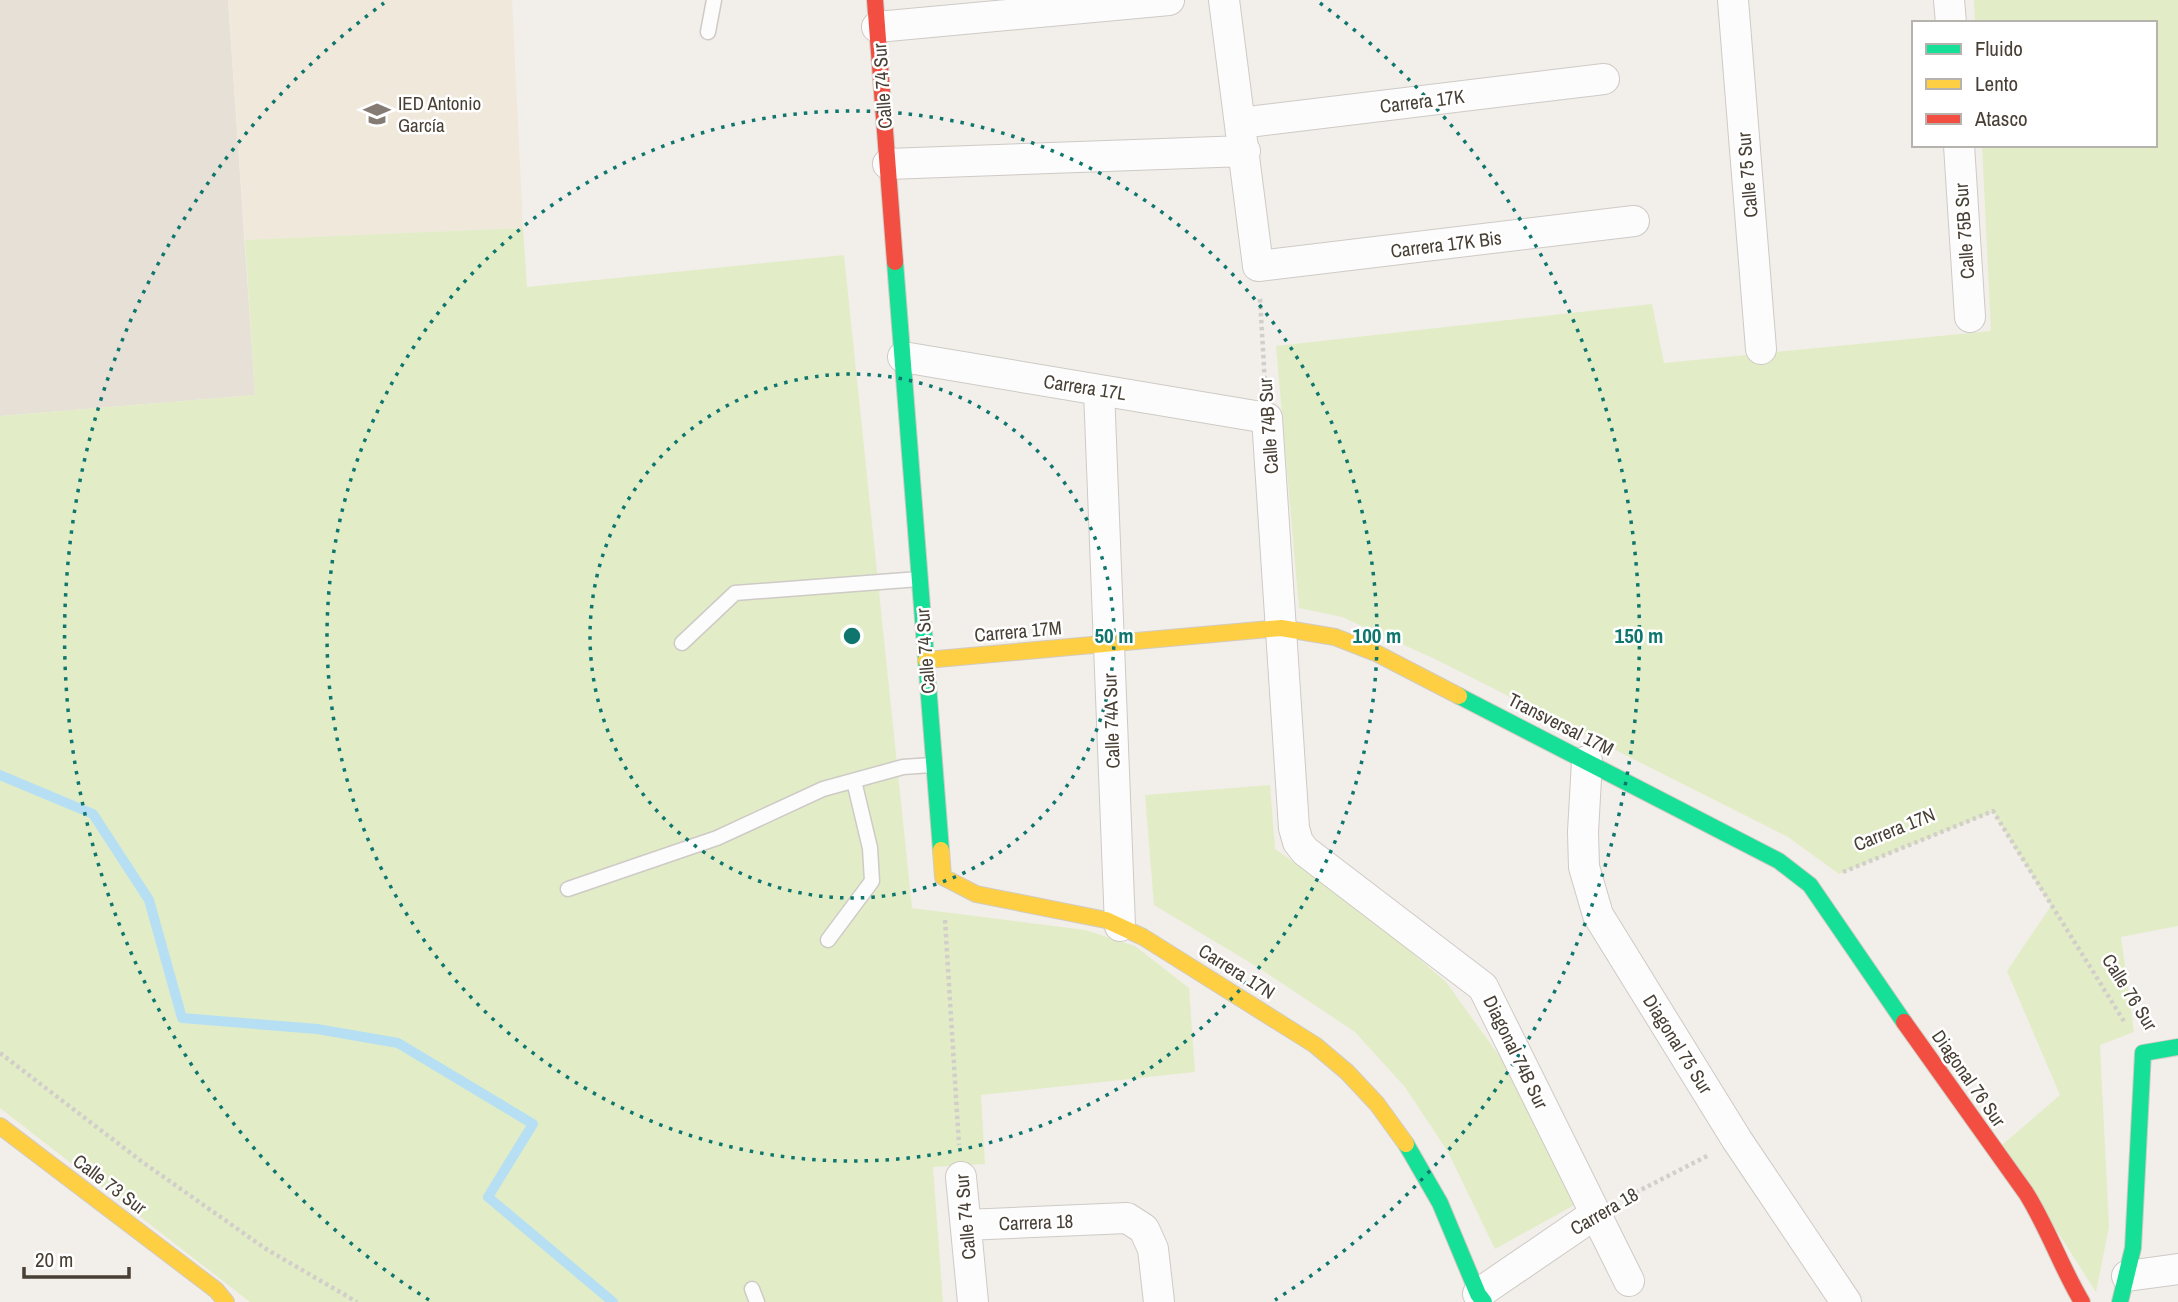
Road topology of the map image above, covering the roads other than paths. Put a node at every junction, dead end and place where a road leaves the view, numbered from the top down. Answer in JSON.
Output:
{"nodes":[{"id":1,"x":714,"y":0,"type":"edge"},
{"id":2,"x":1169,"y":0,"type":"edge"},
{"id":3,"x":1224,"y":0,"type":"edge"},
{"id":4,"x":1733,"y":0,"type":"edge"},
{"id":5,"x":1949,"y":0,"type":"edge"},
{"id":6,"x":876,"y":13,"type":"edge"},
{"id":7,"x":1951,"y":21,"type":"edge"},
{"id":8,"x":708,"y":32,"type":"dead end"},
{"id":9,"x":1604,"y":79,"type":"dead end"},
{"id":10,"x":1242,"y":137,"type":"junction"},
{"id":11,"x":1959,"y":147,"type":"edge"},
{"id":12,"x":888,"y":164,"type":"junction"},
{"id":13,"x":1634,"y":222,"type":"dead end"},
{"id":14,"x":1970,"y":317,"type":"dead end"},
{"id":15,"x":1761,"y":349,"type":"dead end"},
{"id":16,"x":903,"y":357,"type":"junction"},
{"id":17,"x":1099,"y":390,"type":"junction"},
{"id":18,"x":1267,"y":418,"type":"joint"},
{"id":19,"x":919,"y":579,"type":"junction"},
{"id":20,"x":1281,"y":628,"type":"junction"},
{"id":21,"x":682,"y":643,"type":"dead end"},
{"id":22,"x":1108,"y":644,"type":"junction"},
{"id":23,"x":926,"y":660,"type":"junction"},
{"id":24,"x":1587,"y":761,"type":"junction"},
{"id":25,"x":934,"y":765,"type":"junction"},
{"id":26,"x":854,"y":781,"type":"junction"},
{"id":27,"x":1305,"y":851,"type":"joint"},
{"id":28,"x":943,"y":877,"type":"joint"},
{"id":29,"x":1810,"y":886,"type":"joint"},
{"id":30,"x":568,"y":889,"type":"dead end"},
{"id":31,"x":1120,"y":926,"type":"junction"},
{"id":32,"x":828,"y":940,"type":"dead end"},
{"id":33,"x":2178,"y":1047,"type":"edge"},
{"id":34,"x":0,"y":1126,"type":"edge"},
{"id":35,"x":961,"y":1177,"type":"road end"},
{"id":36,"x":1595,"y":1213,"type":"junction"},
{"id":37,"x":966,"y":1225,"type":"junction"},
{"id":38,"x":2178,"y":1269,"type":"edge"},
{"id":39,"x":1629,"y":1281,"type":"dead end"},
{"id":40,"x":2123,"y":1289,"type":"edge"},
{"id":41,"x":211,"y":1298,"type":"edge"},
{"id":42,"x":1480,"y":1299,"type":"edge"},
{"id":43,"x":973,"y":1302,"type":"edge"},
{"id":44,"x":1159,"y":1302,"type":"edge"},
{"id":45,"x":1846,"y":1302,"type":"edge"},
{"id":46,"x":2081,"y":1302,"type":"edge"}],
"edges":[{"from":1,"to":8,"type":"lane"},
{"from":2,"to":6,"type":"street"},
{"from":3,"to":10,"type":"street"},
{"from":4,"to":15,"type":"street","name":"Calle 75 Sur"},
{"from":5,"to":7,"type":"street"},
{"from":6,"to":12,"type":"street","name":"Calle 74 Sur"},
{"from":9,"to":10,"type":"street","name":"Carrera 17K"},
{"from":10,"to":12,"type":"street","name":"Carrera 17K"},
{"from":10,"to":13,"type":"street","name":"Carrera 17K Bis"},
{"from":11,"to":14,"type":"street","name":"Calle 75B Sur"},
{"from":12,"to":16,"type":"street","name":"Calle 74 Sur"},
{"from":16,"to":17,"type":"street","name":"Carrera 17L"},
{"from":16,"to":19,"type":"street","name":"Calle 74 Sur"},
{"from":17,"to":18,"type":"street","name":"Carrera 17L"},
{"from":17,"to":22,"type":"street","name":"Calle 74A Sur"},
{"from":18,"to":20,"type":"street","name":"Calle 74B Sur"},
{"from":19,"to":21,"type":"lane"},
{"from":19,"to":23,"type":"street","name":"Calle 74 Sur"},
{"from":20,"to":22,"type":"street","name":"Carrera 17M"},
{"from":20,"to":24,"type":"street","name":"Transversal 17M"},
{"from":20,"to":27,"type":"street","name":"Calle 74B Sur"},
{"from":22,"to":23,"type":"street","name":"Carrera 17M"},
{"from":22,"to":31,"type":"street","name":"Calle 74A Sur"},
{"from":23,"to":25,"type":"street","name":"Calle 74 Sur"},
{"from":24,"to":29,"type":"street","name":"Transversal 17M"},
{"from":24,"to":45,"type":"street","name":"Diagonal 75 Sur"},
{"from":25,"to":26,"type":"lane"},
{"from":25,"to":28,"type":"street","name":"Calle 74 Sur"},
{"from":26,"to":30,"type":"lane"},
{"from":26,"to":32,"type":"lane"},
{"from":27,"to":36,"type":"street","name":"Diagonal 74B Sur"},
{"from":28,"to":31,"type":"street","name":"Carrera 17N"},
{"from":29,"to":46,"type":"street","name":"Diagonal 76 Sur"},
{"from":31,"to":42,"type":"street","name":"Carrera 17N"},
{"from":33,"to":40,"type":"street","name":"Calle 76 Sur"},
{"from":34,"to":41,"type":"street","name":"Calle 73 Sur"},
{"from":35,"to":37,"type":"street","name":"Calle 74 Sur"},
{"from":36,"to":39,"type":"street","name":"Diagonal 74B Sur"},
{"from":36,"to":42,"type":"street","name":"Carrera 18"},
{"from":37,"to":43,"type":"street","name":"Calle 74 Sur"},
{"from":37,"to":44,"type":"street","name":"Carrera 18"},
{"from":38,"to":40,"type":"street"}]}
